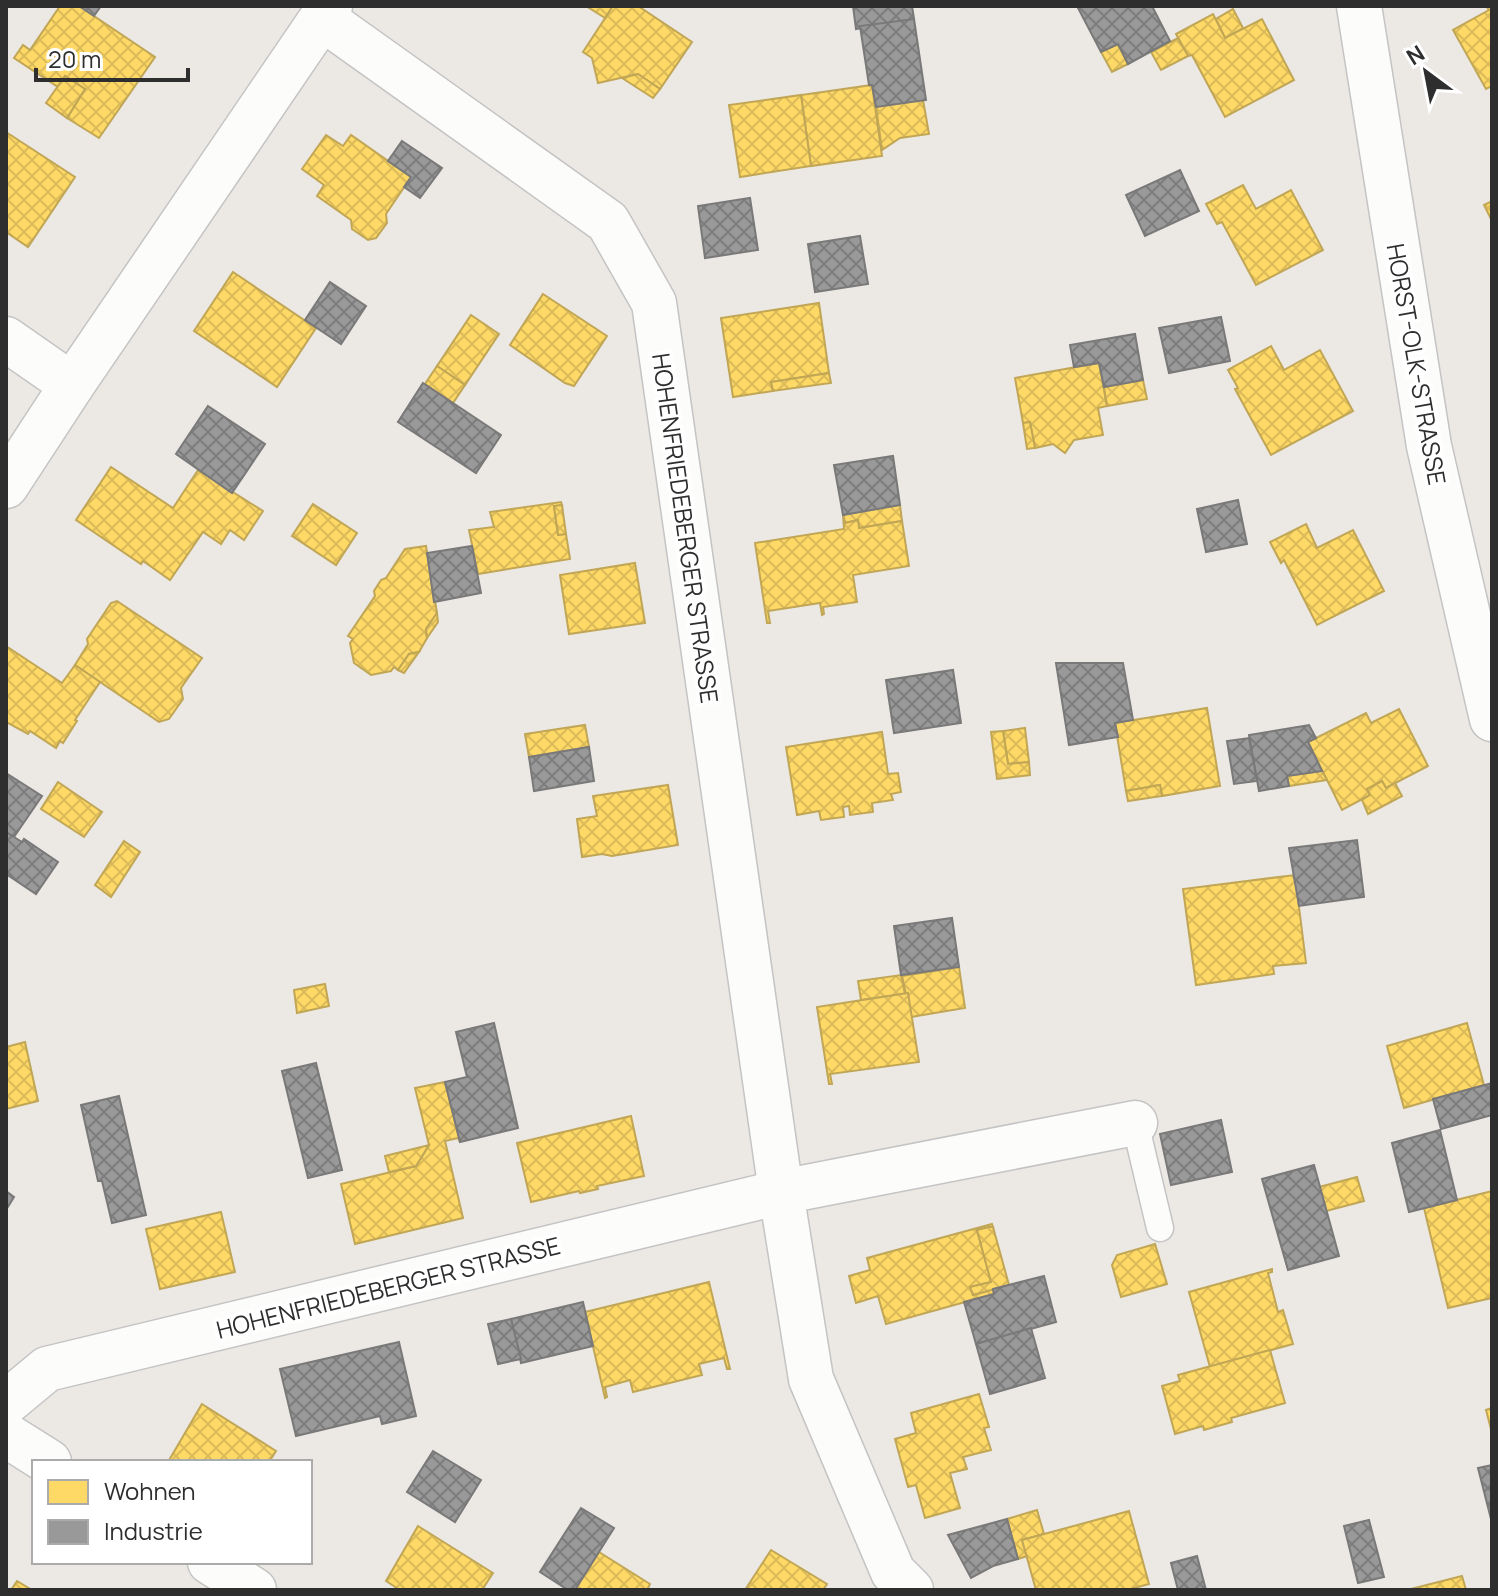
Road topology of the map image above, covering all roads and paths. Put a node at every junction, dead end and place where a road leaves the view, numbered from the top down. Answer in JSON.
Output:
{"nodes":[{"id":1,"x":1359,"y":6,"type":"edge"},
{"id":2,"x":326,"y":12,"type":"edge"},
{"id":3,"x":6,"y":339,"type":"edge"},
{"id":4,"x":72,"y":385,"type":"junction"},
{"id":5,"x":6,"y":486,"type":"edge"},
{"id":6,"x":1489,"y":696,"type":"edge"},
{"id":7,"x":1135,"y":1123,"type":"joint"},
{"id":8,"x":781,"y":1192,"type":"junction"},
{"id":9,"x":1160,"y":1228,"type":"dead end"},
{"id":10,"x":6,"y":1403,"type":"edge"},
{"id":11,"x":6,"y":1435,"type":"edge"},
{"id":12,"x":46,"y":1460,"type":"edge"},
{"id":13,"x":213,"y":1564,"type":"edge"},
{"id":14,"x":254,"y":1590,"type":"edge"},
{"id":15,"x":911,"y":1590,"type":"edge"}],
"edges":[{"from":1,"to":6,"type":"street","name":"HORST-OLK-STRASSE"},
{"from":2,"to":4,"type":"street","name":"HOHENFRIEDEBERGER STRASSE"},
{"from":2,"to":8,"type":"street","name":"HOHENFRIEDEBERGER STRASSE"},
{"from":3,"to":4,"type":"street"},
{"from":4,"to":5,"type":"street","name":"HOHENFRIEDEBERGER STRASSE"},
{"from":7,"to":8,"type":"street","name":"HOHENFRIEDEBERGER STRASSE"},
{"from":7,"to":9,"type":"lane"},
{"from":8,"to":10,"type":"street","name":"HOHENFRIEDEBERGER STRASSE"},
{"from":8,"to":15,"type":"street"},
{"from":11,"to":12,"type":"street"},
{"from":13,"to":14,"type":"street"}]}
